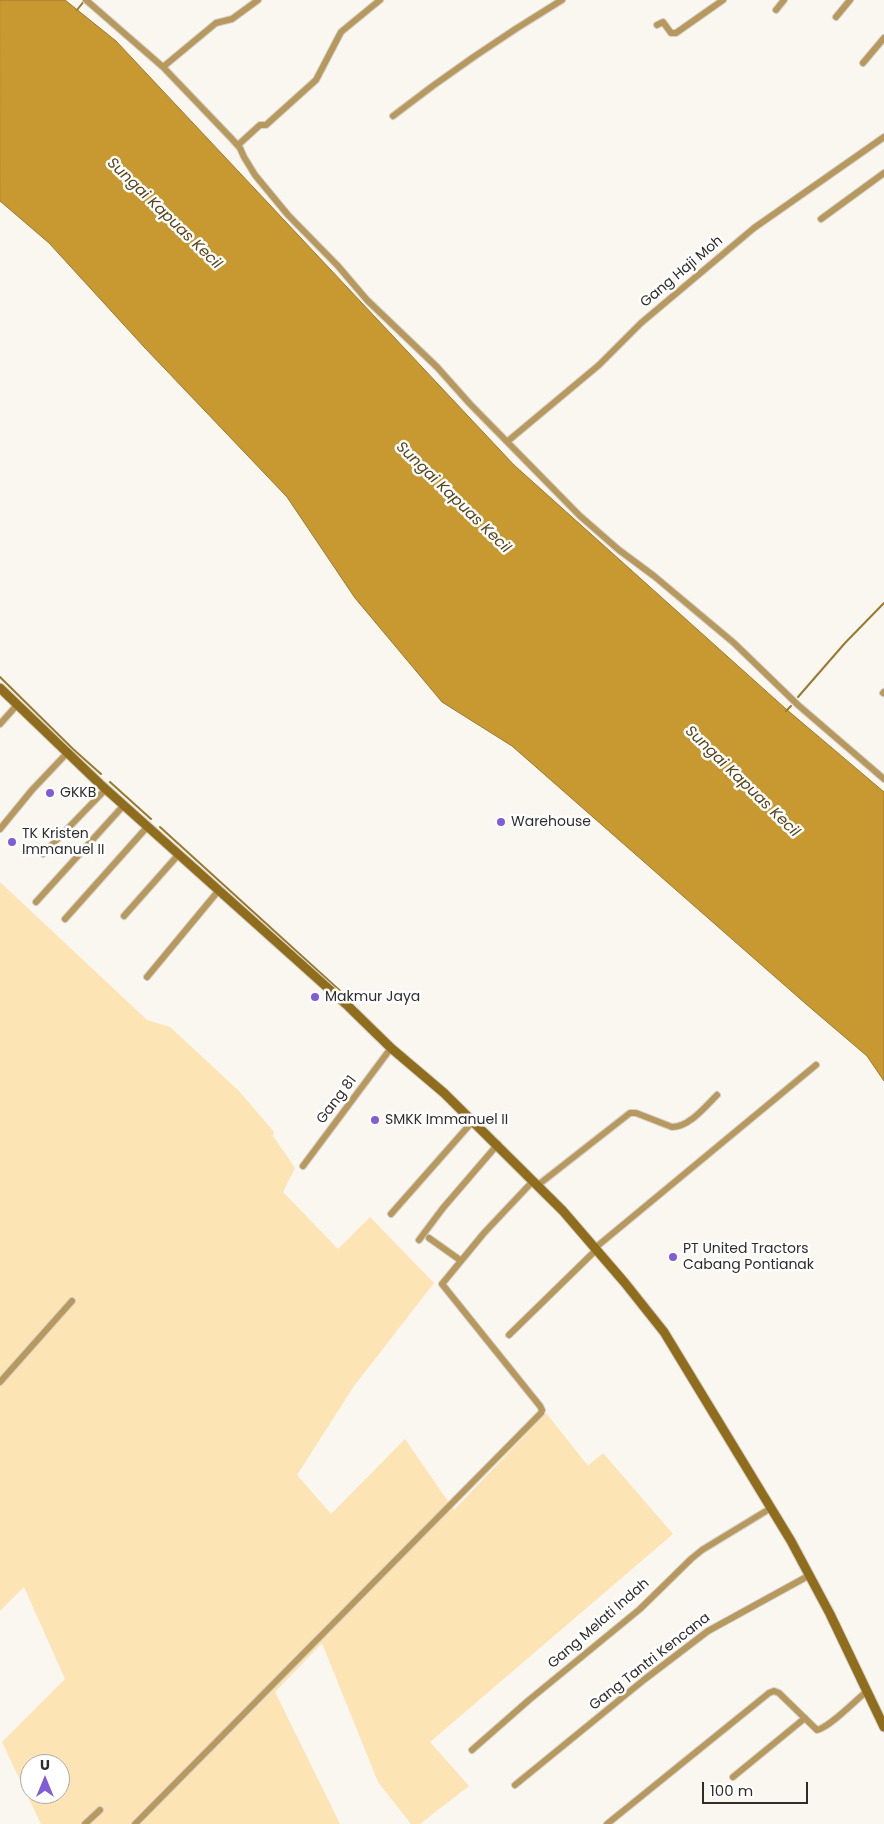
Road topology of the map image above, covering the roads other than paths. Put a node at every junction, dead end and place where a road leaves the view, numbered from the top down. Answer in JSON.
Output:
{"nodes":[{"id":1,"x":86,"y":0,"type":"edge"},
{"id":2,"x":258,"y":0,"type":"edge"},
{"id":3,"x":380,"y":0,"type":"edge"},
{"id":4,"x":562,"y":0,"type":"edge"},
{"id":5,"x":723,"y":0,"type":"edge"},
{"id":6,"x":784,"y":0,"type":"edge"},
{"id":7,"x":850,"y":0,"type":"edge"},
{"id":8,"x":776,"y":10,"type":"dead end"},
{"id":9,"x":836,"y":17,"type":"dead end"},
{"id":10,"x":658,"y":25,"type":"dead end"},
{"id":11,"x":884,"y":38,"type":"edge"},
{"id":12,"x":863,"y":63,"type":"dead end"},
{"id":13,"x":163,"y":67,"type":"junction"},
{"id":14,"x":394,"y":116,"type":"dead end"},
{"id":15,"x":884,"y":137,"type":"edge"},
{"id":16,"x":238,"y":145,"type":"junction"},
{"id":17,"x":884,"y":173,"type":"edge"},
{"id":18,"x":821,"y":219,"type":"dead end"},
{"id":19,"x":508,"y":441,"type":"junction"},
{"id":20,"x":0,"y":688,"type":"edge"},
{"id":21,"x":17,"y":705,"type":"junction"},
{"id":22,"x":0,"y":724,"type":"edge"},
{"id":23,"x":68,"y":752,"type":"junction"},
{"id":24,"x":884,"y":779,"type":"edge"},
{"id":25,"x":106,"y":789,"type":"junction"},
{"id":26,"x":124,"y":804,"type":"junction"},
{"id":27,"x":148,"y":826,"type":"junction"},
{"id":28,"x":0,"y":829,"type":"edge"},
{"id":29,"x":43,"y":854,"type":"dead end"},
{"id":30,"x":179,"y":854,"type":"junction"},
{"id":31,"x":218,"y":890,"type":"junction"},
{"id":32,"x":36,"y":902,"type":"dead end"},
{"id":33,"x":124,"y":916,"type":"dead end"},
{"id":34,"x":65,"y":919,"type":"dead end"},
{"id":35,"x":147,"y":977,"type":"dead end"},
{"id":36,"x":391,"y":1048,"type":"junction"},
{"id":37,"x":816,"y":1064,"type":"dead end"},
{"id":38,"x":716,"y":1095,"type":"dead end"},
{"id":39,"x":473,"y":1121,"type":"junction"},
{"id":40,"x":498,"y":1144,"type":"junction"},
{"id":41,"x":302,"y":1166,"type":"dead end"},
{"id":42,"x":536,"y":1183,"type":"junction"},
{"id":43,"x":391,"y":1214,"type":"dead end"},
{"id":44,"x":429,"y":1238,"type":"dead end"},
{"id":45,"x":419,"y":1240,"type":"dead end"},
{"id":46,"x":596,"y":1249,"type":"junction"},
{"id":47,"x":460,"y":1260,"type":"junction"},
{"id":48,"x":72,"y":1301,"type":"dead end"},
{"id":49,"x":509,"y":1334,"type":"dead end"},
{"id":50,"x":0,"y":1382,"type":"edge"},
{"id":51,"x":771,"y":1508,"type":"junction"},
{"id":52,"x":810,"y":1575,"type":"junction"},
{"id":53,"x":867,"y":1691,"type":"junction"},
{"id":54,"x":805,"y":1718,"type":"junction"},
{"id":55,"x":884,"y":1727,"type":"edge"},
{"id":56,"x":472,"y":1750,"type":"dead end"},
{"id":57,"x":733,"y":1777,"type":"dead end"},
{"id":58,"x":515,"y":1784,"type":"dead end"},
{"id":59,"x":100,"y":1810,"type":"dead end"},
{"id":60,"x":85,"y":1824,"type":"edge"},
{"id":61,"x":135,"y":1824,"type":"edge"},
{"id":62,"x":607,"y":1824,"type":"edge"}],
"edges":[{"from":1,"to":13,"type":"street"},
{"from":2,"to":13,"type":"street"},
{"from":3,"to":16,"type":"street"},
{"from":4,"to":14,"type":"street"},
{"from":5,"to":10,"type":"street"},
{"from":6,"to":8,"type":"street"},
{"from":7,"to":9,"type":"street"},
{"from":11,"to":12,"type":"street"},
{"from":13,"to":16,"type":"street"},
{"from":15,"to":19,"type":"street","name":"Gang Haji Moh"},
{"from":16,"to":19,"type":"street"},
{"from":17,"to":18,"type":"street"},
{"from":19,"to":24,"type":"street"},
{"from":20,"to":21,"type":"main road"},
{"from":21,"to":22,"type":"street"},
{"from":21,"to":23,"type":"main road"},
{"from":23,"to":25,"type":"main road"},
{"from":23,"to":28,"type":"street"},
{"from":25,"to":26,"type":"main road"},
{"from":25,"to":29,"type":"street"},
{"from":26,"to":27,"type":"main road"},
{"from":26,"to":32,"type":"street"},
{"from":27,"to":30,"type":"main road"},
{"from":27,"to":34,"type":"street"},
{"from":30,"to":31,"type":"main road"},
{"from":30,"to":33,"type":"street"},
{"from":31,"to":35,"type":"street"},
{"from":31,"to":36,"type":"main road"},
{"from":36,"to":39,"type":"main road"},
{"from":36,"to":41,"type":"street","name":"Gang 81"},
{"from":37,"to":46,"type":"street"},
{"from":38,"to":42,"type":"street"},
{"from":39,"to":40,"type":"main road"},
{"from":39,"to":43,"type":"street"},
{"from":40,"to":42,"type":"main road"},
{"from":40,"to":45,"type":"street"},
{"from":42,"to":46,"type":"main road"},
{"from":42,"to":47,"type":"street"},
{"from":44,"to":47,"type":"street"},
{"from":46,"to":49,"type":"street"},
{"from":46,"to":51,"type":"main road"},
{"from":47,"to":61,"type":"street"},
{"from":48,"to":50,"type":"street"},
{"from":51,"to":52,"type":"main road"},
{"from":51,"to":56,"type":"street","name":"Gang Melati Indah"},
{"from":52,"to":53,"type":"main road"},
{"from":52,"to":58,"type":"street","name":"Gang Tantri Kencana"},
{"from":53,"to":54,"type":"street"},
{"from":53,"to":55,"type":"main road"},
{"from":54,"to":57,"type":"street"},
{"from":54,"to":62,"type":"street"},
{"from":59,"to":60,"type":"street"}]}
